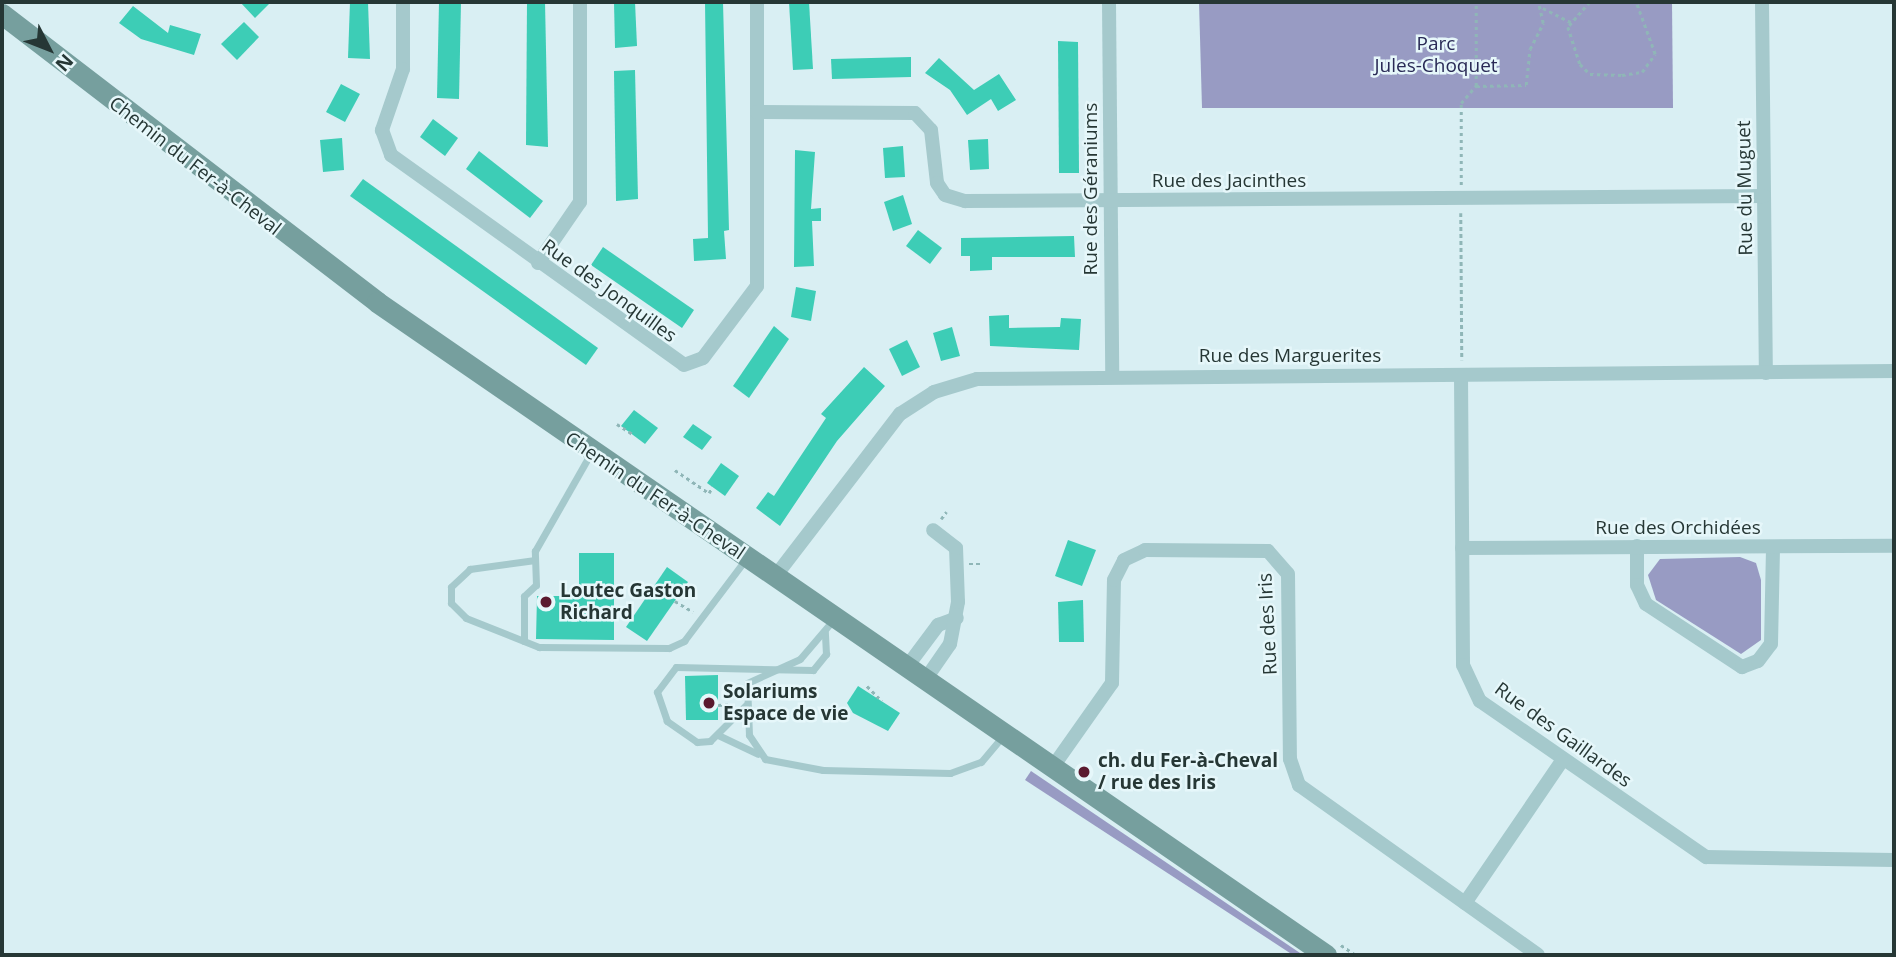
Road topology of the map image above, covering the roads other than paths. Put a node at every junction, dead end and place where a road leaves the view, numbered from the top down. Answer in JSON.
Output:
{"nodes":[{"id":1,"x":403,"y":2,"type":"edge"},
{"id":2,"x":580,"y":2,"type":"edge"},
{"id":3,"x":757,"y":2,"type":"edge"},
{"id":4,"x":1109,"y":2,"type":"edge"},
{"id":5,"x":1762,"y":2,"type":"edge"},
{"id":6,"x":2,"y":14,"type":"edge"},
{"id":7,"x":757,"y":112,"type":"junction"},
{"id":8,"x":1764,"y":196,"type":"junction"},
{"id":9,"x":1111,"y":202,"type":"junction"},
{"id":10,"x":538,"y":263,"type":"junction"},
{"id":11,"x":1462,"y":369,"type":"junction"},
{"id":12,"x":1894,"y":371,"type":"edge"},
{"id":13,"x":1766,"y":373,"type":"junction"},
{"id":14,"x":1112,"y":376,"type":"junction"},
{"id":15,"x":591,"y":452,"type":"junction"},
{"id":16,"x":933,"y":530,"type":"dead end"},
{"id":17,"x":1637,"y":546,"type":"junction"},
{"id":18,"x":1894,"y":546,"type":"edge"},
{"id":19,"x":1773,"y":547,"type":"junction"},
{"id":20,"x":1462,"y":548,"type":"junction"},
{"id":21,"x":746,"y":558,"type":"junction"},
{"id":22,"x":536,"y":560,"type":"junction"},
{"id":23,"x":774,"y":578,"type":"junction"},
{"id":24,"x":957,"y":618,"type":"junction"},
{"id":25,"x":830,"y":625,"type":"junction"},
{"id":26,"x":524,"y":641,"type":"junction"},
{"id":27,"x":780,"y":668,"type":"junction"},
{"id":28,"x":906,"y":668,"type":"junction"},
{"id":29,"x":925,"y":680,"type":"junction"},
{"id":30,"x":747,"y":704,"type":"junction"},
{"id":31,"x":1004,"y":734,"type":"junction"},
{"id":32,"x":718,"y":735,"type":"junction"},
{"id":33,"x":759,"y":754,"type":"junction"},
{"id":34,"x":1562,"y":761,"type":"junction"},
{"id":35,"x":1052,"y":768,"type":"junction"},
{"id":36,"x":1894,"y":860,"type":"edge"},
{"id":37,"x":1465,"y":903,"type":"junction"},
{"id":38,"x":1326,"y":955,"type":"edge"},
{"id":39,"x":1538,"y":955,"type":"edge"}],
"edges":[{"from":1,"to":10,"type":"street","name":"Rue des Jonquilles"},
{"from":2,"to":10,"type":"street"},
{"from":3,"to":7,"type":"street","name":"Rue des Jonquilles"},
{"from":4,"to":9,"type":"street","name":"Rue des Géraniums"},
{"from":5,"to":8,"type":"street","name":"Rue du Muguet"},
{"from":6,"to":15,"type":"street","name":"Chemin du Fer-à-Cheval"},
{"from":7,"to":9,"type":"street","name":"Rue des Jacinthes"},
{"from":7,"to":10,"type":"street","name":"Rue des Jonquilles"},
{"from":8,"to":9,"type":"street","name":"Rue des Jacinthes"},
{"from":8,"to":13,"type":"street","name":"Rue du Muguet"},
{"from":9,"to":14,"type":"street","name":"Rue des Géraniums"},
{"from":11,"to":13,"type":"street","name":"Rue des Marguerites"},
{"from":11,"to":14,"type":"street","name":"Rue des Marguerites"},
{"from":11,"to":20,"type":"street","name":"Rue des Gaillardes"},
{"from":12,"to":13,"type":"street","name":"Rue des Marguerites"},
{"from":14,"to":23,"type":"street","name":"Rue des Marguerites"},
{"from":15,"to":21,"type":"street","name":"Chemin du Fer-à-Cheval"},
{"from":15,"to":22,"type":"lane"},
{"from":16,"to":24,"type":"street"},
{"from":17,"to":19,"type":"street","name":"Rue des Orchidées"},
{"from":17,"to":19,"type":"street"},
{"from":17,"to":20,"type":"street","name":"Rue des Orchidées"},
{"from":18,"to":19,"type":"street","name":"Rue des Orchidées"},
{"from":20,"to":34,"type":"street","name":"Rue des Gaillardes"},
{"from":21,"to":23,"type":"street","name":"Chemin du Fer-à-Cheval"},
{"from":21,"to":26,"type":"lane"},
{"from":22,"to":26,"type":"lane"},
{"from":22,"to":26,"type":"lane"},
{"from":23,"to":25,"type":"street","name":"Chemin du Fer-à-Cheval"},
{"from":24,"to":28,"type":"street"},
{"from":24,"to":29,"type":"street"},
{"from":25,"to":27,"type":"lane"},
{"from":25,"to":27,"type":"lane"},
{"from":25,"to":28,"type":"street","name":"Chemin du Fer-à-Cheval"},
{"from":27,"to":30,"type":"lane"},
{"from":27,"to":32,"type":"lane"},
{"from":28,"to":29,"type":"street","name":"Chemin du Fer-à-Cheval"},
{"from":29,"to":31,"type":"street","name":"Chemin du Fer-à-Cheval"},
{"from":30,"to":32,"type":"lane"},
{"from":30,"to":33,"type":"lane"},
{"from":31,"to":33,"type":"lane"},
{"from":31,"to":35,"type":"street","name":"Chemin du Fer-à-Cheval"},
{"from":32,"to":33,"type":"lane"},
{"from":34,"to":36,"type":"street","name":"Rue des Gaillardes"},
{"from":34,"to":37,"type":"street"},
{"from":35,"to":37,"type":"street","name":"Rue des Iris"},
{"from":35,"to":38,"type":"street","name":"Chemin du Fer-à-Cheval"},
{"from":37,"to":39,"type":"street","name":"Rue des Iris"}]}
